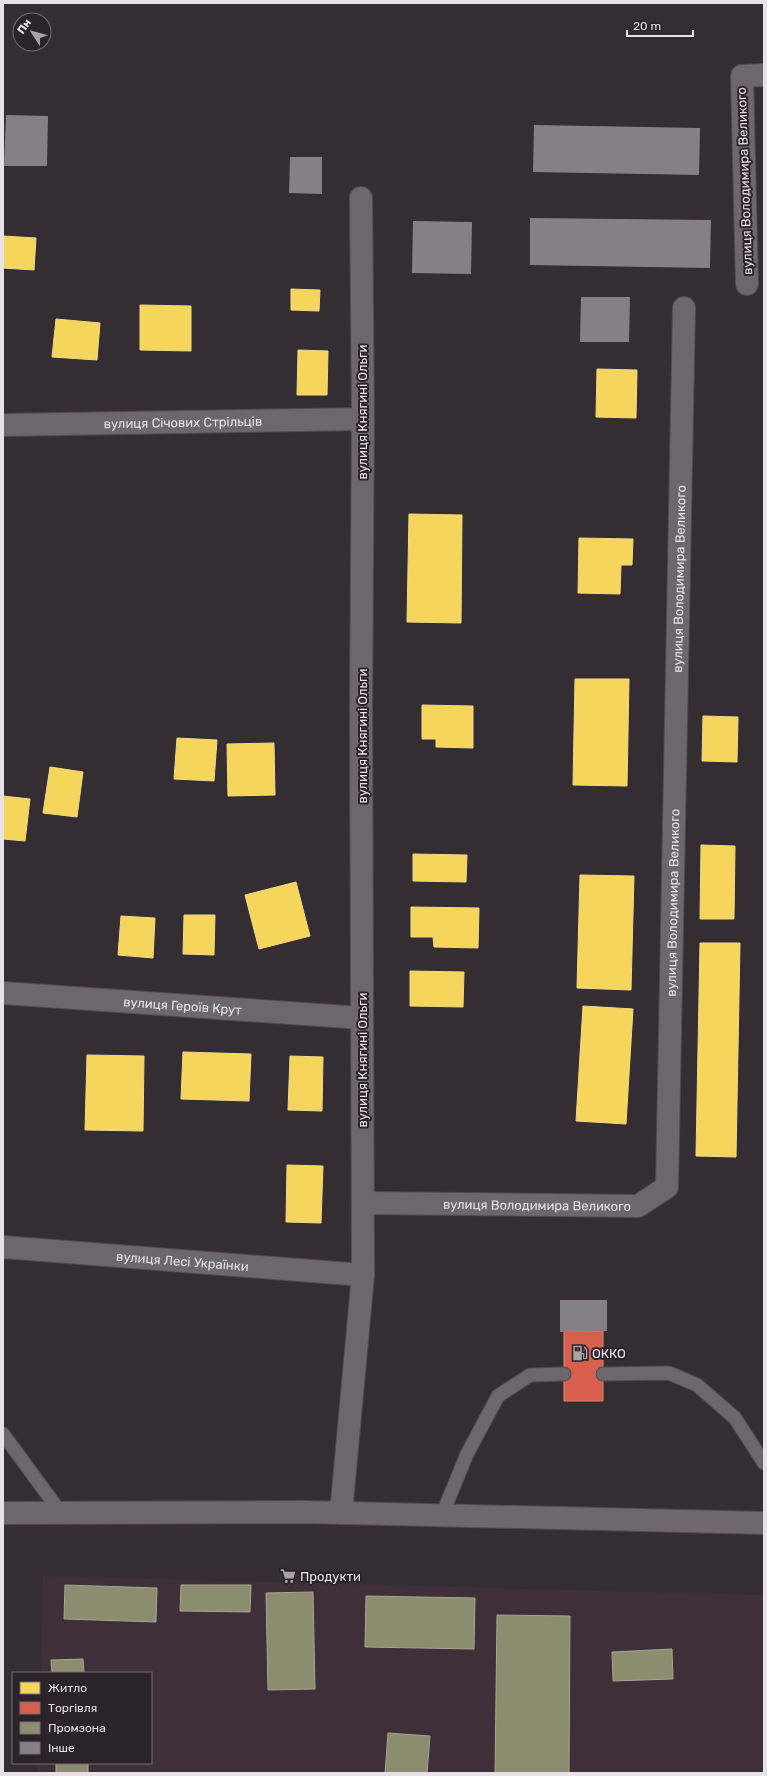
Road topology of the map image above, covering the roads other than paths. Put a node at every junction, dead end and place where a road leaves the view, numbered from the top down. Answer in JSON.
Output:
{"nodes":[{"id":1,"x":764,"y":75,"type":"edge"},
{"id":2,"x":361,"y":198,"type":"dead end"},
{"id":3,"x":747,"y":284,"type":"dead end"},
{"id":4,"x":684,"y":308,"type":"dead end"},
{"id":5,"x":363,"y":419,"type":"junction"},
{"id":6,"x":3,"y":425,"type":"edge"},
{"id":7,"x":3,"y":993,"type":"edge"},
{"id":8,"x":362,"y":1018,"type":"junction"},
{"id":9,"x":363,"y":1203,"type":"junction"},
{"id":10,"x":3,"y":1247,"type":"edge"},
{"id":11,"x":363,"y":1275,"type":"junction"},
{"id":12,"x":564,"y":1374,"type":"dead end"},
{"id":13,"x":603,"y":1374,"type":"dead end"},
{"id":14,"x":3,"y":1434,"type":"edge"},
{"id":15,"x":764,"y":1463,"type":"edge"},
{"id":16,"x":341,"y":1512,"type":"junction"},
{"id":17,"x":3,"y":1513,"type":"edge"},
{"id":18,"x":61,"y":1513,"type":"junction"},
{"id":19,"x":442,"y":1515,"type":"junction"},
{"id":20,"x":764,"y":1523,"type":"edge"}],
"edges":[{"from":1,"to":3,"type":"street","name":"вулиця Володимира Великого"},
{"from":2,"to":5,"type":"street","name":"вулиця Княгині Ольги"},
{"from":4,"to":9,"type":"street","name":"вулиця Володимира Великого"},
{"from":5,"to":6,"type":"street","name":"вулиця Січових Стрільців"},
{"from":5,"to":8,"type":"street","name":"вулиця Княгині Ольги"},
{"from":7,"to":8,"type":"street","name":"вулиця Героїв Крут"},
{"from":8,"to":9,"type":"street","name":"вулиця Княгині Ольги"},
{"from":9,"to":11,"type":"street","name":"вулиця Княгині Ольги"},
{"from":10,"to":11,"type":"street","name":"вулиця Лесі Українки"},
{"from":11,"to":16,"type":"street","name":"вулиця Княгині Ольги"},
{"from":12,"to":19,"type":"lane"},
{"from":13,"to":15,"type":"lane"},
{"from":14,"to":18,"type":"lane"},
{"from":16,"to":18,"type":"main road"},
{"from":16,"to":19,"type":"main road"},
{"from":17,"to":18,"type":"main road"},
{"from":19,"to":20,"type":"main road"}]}
